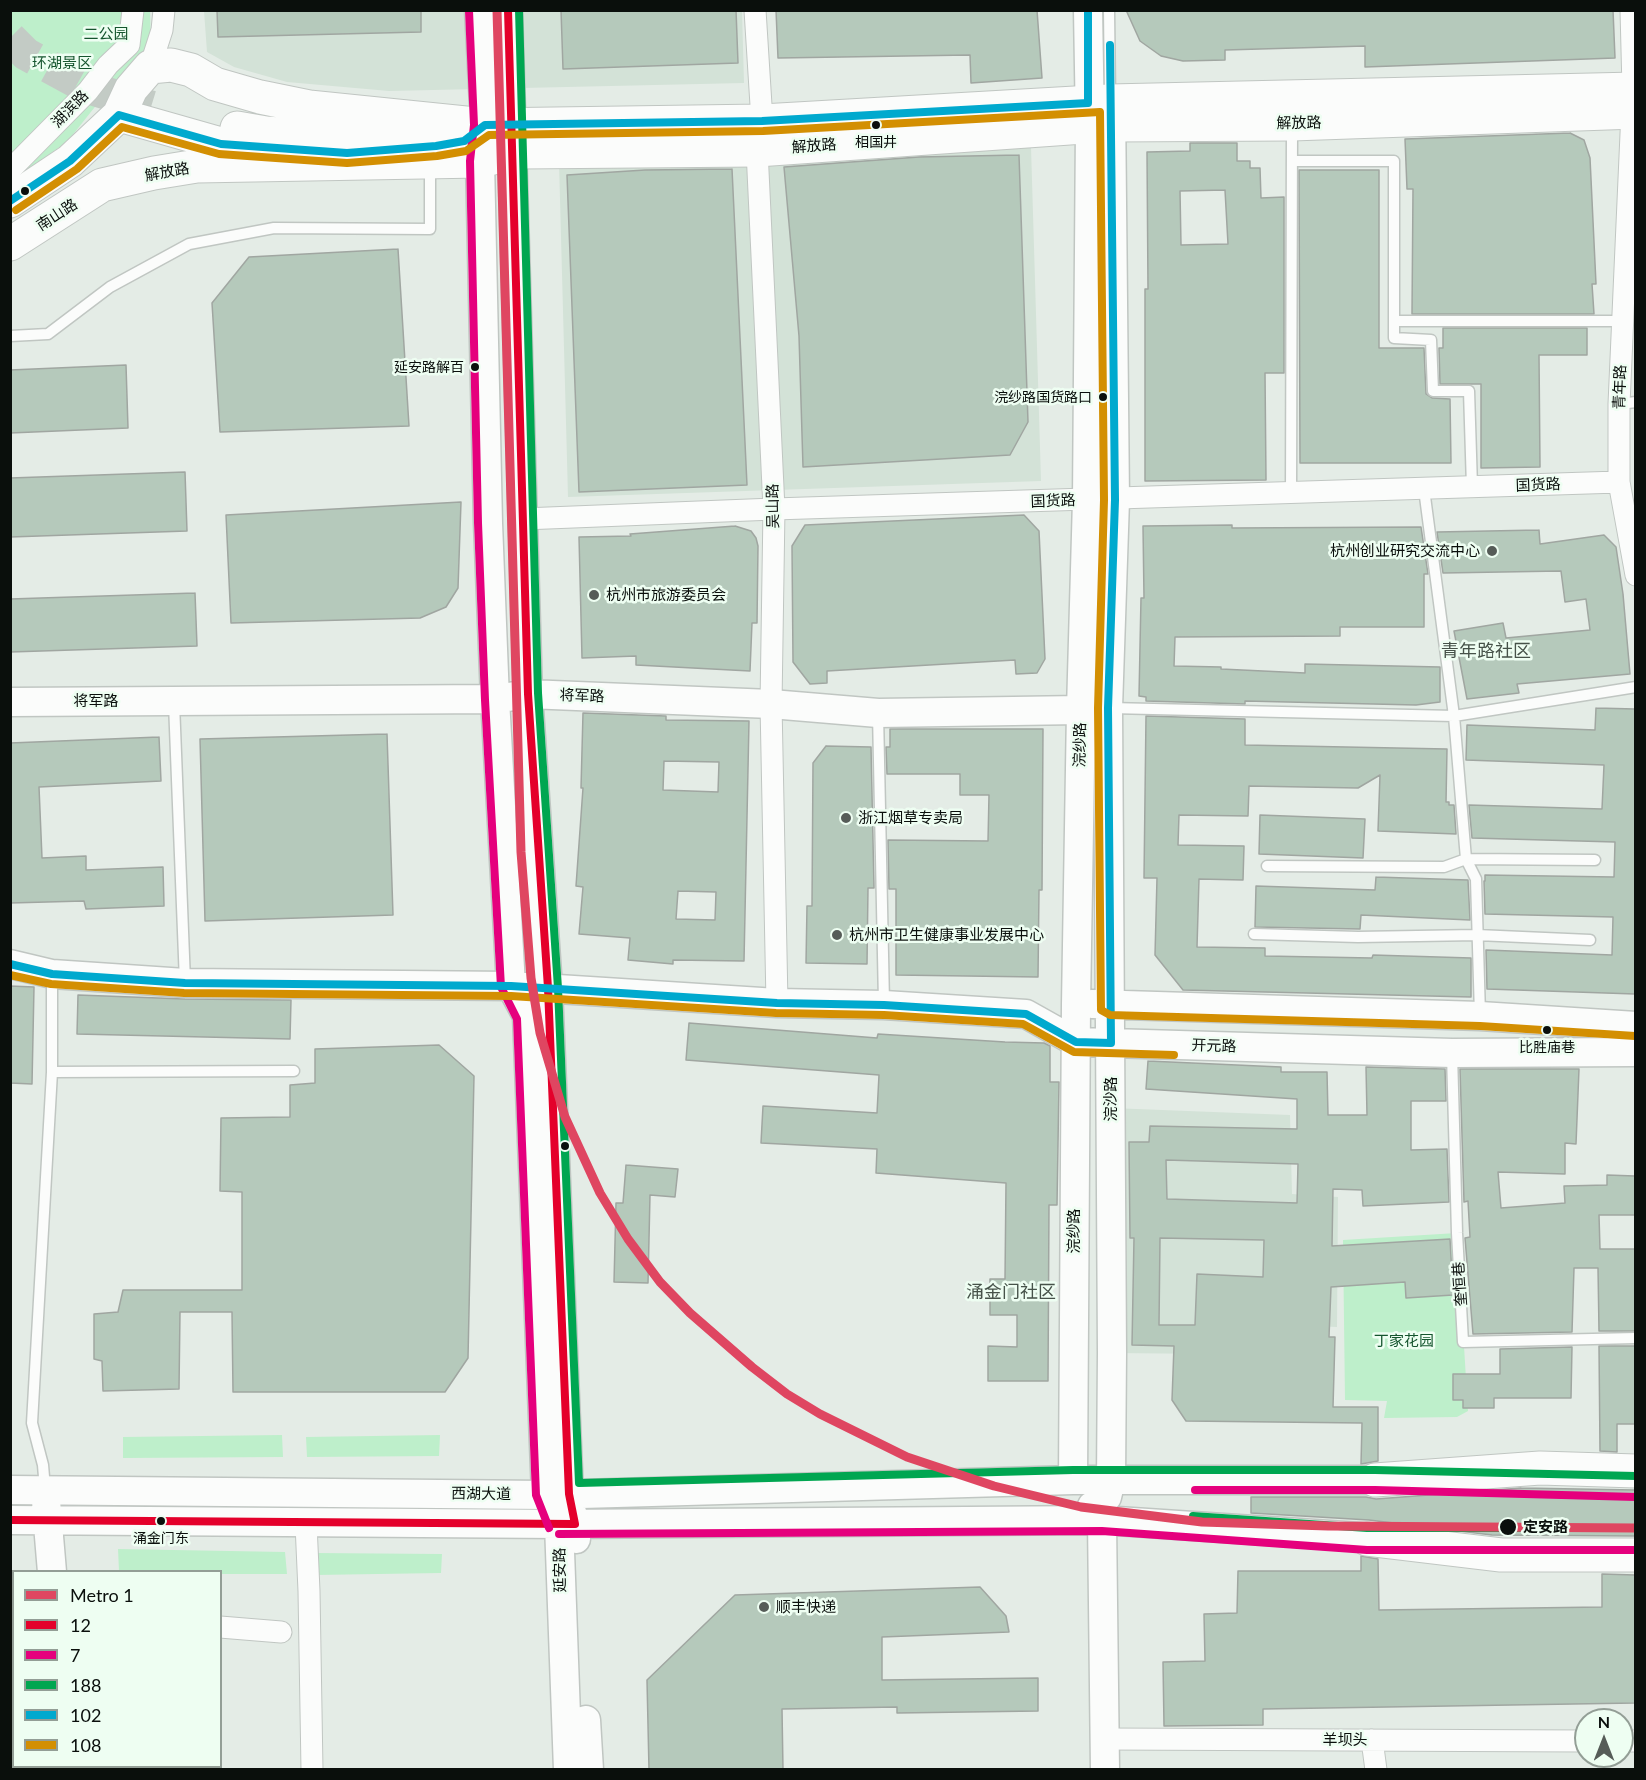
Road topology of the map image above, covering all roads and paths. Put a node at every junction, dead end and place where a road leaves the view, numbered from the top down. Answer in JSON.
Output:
{"nodes":[{"id":1,"x":133,"y":10,"type":"edge"},
{"id":2,"x":164,"y":10,"type":"edge"},
{"id":3,"x":480,"y":10,"type":"edge"},
{"id":4,"x":508,"y":10,"type":"edge"},
{"id":5,"x":755,"y":10,"type":"edge"},
{"id":6,"x":1088,"y":10,"type":"edge"},
{"id":7,"x":1109,"y":10,"type":"edge"},
{"id":8,"x":1631,"y":10,"type":"edge"},
{"id":9,"x":150,"y":67,"type":"junction"},
{"id":10,"x":1634,"y":101,"type":"edge"},
{"id":11,"x":1100,"y":114,"type":"junction"},
{"id":12,"x":119,"y":115,"type":"junction"},
{"id":13,"x":188,"y":118,"type":"dead end"},
{"id":14,"x":1292,"y":124,"type":"junction"},
{"id":15,"x":503,"y":134,"type":"junction"},
{"id":16,"x":760,"y":136,"type":"junction"},
{"id":17,"x":480,"y":160,"type":"junction"},
{"id":18,"x":1292,"y":161,"type":"junction"},
{"id":19,"x":430,"y":162,"type":"junction"},
{"id":20,"x":10,"y":170,"type":"edge"},
{"id":21,"x":82,"y":170,"type":"junction"},
{"id":22,"x":10,"y":201,"type":"edge"},
{"id":23,"x":10,"y":244,"type":"edge"},
{"id":24,"x":1394,"y":321,"type":"junction"},
{"id":25,"x":1623,"y":321,"type":"junction"},
{"id":26,"x":10,"y":336,"type":"edge"},
{"id":27,"x":1627,"y":403,"type":"edge"},
{"id":28,"x":1619,"y":482,"type":"junction"},
{"id":29,"x":1472,"y":487,"type":"junction"},
{"id":30,"x":1424,"y":489,"type":"junction"},
{"id":31,"x":1291,"y":494,"type":"junction"},
{"id":32,"x":1101,"y":500,"type":"junction"},
{"id":33,"x":774,"y":509,"type":"junction"},
{"id":34,"x":523,"y":519,"type":"junction"},
{"id":35,"x":1635,"y":575,"type":"edge"},
{"id":36,"x":1635,"y":687,"type":"edge"},
{"id":37,"x":528,"y":694,"type":"junction"},
{"id":38,"x":495,"y":699,"type":"junction"},
{"id":39,"x":174,"y":700,"type":"junction"},
{"id":40,"x":10,"y":702,"type":"edge"},
{"id":41,"x":771,"y":705,"type":"junction"},
{"id":42,"x":1094,"y":709,"type":"junction"},
{"id":43,"x":878,"y":712,"type":"junction"},
{"id":44,"x":1454,"y":716,"type":"junction"},
{"id":45,"x":1466,"y":859,"type":"junction"},
{"id":46,"x":1594,"y":860,"type":"dead end"},
{"id":47,"x":1267,"y":866,"type":"dead end"},
{"id":48,"x":1254,"y":934,"type":"dead end"},
{"id":49,"x":1477,"y":935,"type":"junction"},
{"id":50,"x":1590,"y":940,"type":"dead end"},
{"id":51,"x":10,"y":964,"type":"edge"},
{"id":52,"x":52,"y":974,"type":"junction"},
{"id":53,"x":185,"y":983,"type":"junction"},
{"id":54,"x":511,"y":986,"type":"junction"},
{"id":55,"x":548,"y":988,"type":"junction"},
{"id":56,"x":777,"y":1003,"type":"junction"},
{"id":57,"x":1076,"y":1004,"type":"junction"},
{"id":58,"x":884,"y":1005,"type":"junction"},
{"id":59,"x":1110,"y":1005,"type":"junction"},
{"id":60,"x":1480,"y":1016,"type":"junction"},
{"id":61,"x":1635,"y":1026,"type":"edge"},
{"id":62,"x":1076,"y":1042,"type":"junction"},
{"id":63,"x":1111,"y":1043,"type":"junction"},
{"id":64,"x":1635,"y":1052,"type":"edge"},
{"id":65,"x":1452,"y":1053,"type":"junction"},
{"id":66,"x":294,"y":1071,"type":"dead end"},
{"id":67,"x":52,"y":1072,"type":"junction"},
{"id":68,"x":1635,"y":1338,"type":"edge"},
{"id":69,"x":1635,"y":1471,"type":"edge"},
{"id":70,"x":1073,"y":1480,"type":"junction"},
{"id":71,"x":1111,"y":1480,"type":"junction"},
{"id":72,"x":1374,"y":1480,"type":"junction"},
{"id":73,"x":1635,"y":1487,"type":"edge"},
{"id":74,"x":10,"y":1490,"type":"edge"},
{"id":75,"x":45,"y":1490,"type":"junction"},
{"id":76,"x":557,"y":1495,"type":"junction"},
{"id":77,"x":10,"y":1520,"type":"edge"},
{"id":78,"x":47,"y":1520,"type":"junction"},
{"id":79,"x":1102,"y":1520,"type":"junction"},
{"id":80,"x":306,"y":1524,"type":"junction"},
{"id":81,"x":567,"y":1524,"type":"junction"},
{"id":82,"x":1367,"y":1539,"type":"junction"},
{"id":83,"x":1635,"y":1539,"type":"edge"},
{"id":84,"x":1635,"y":1555,"type":"edge"},
{"id":85,"x":52,"y":1570,"type":"edge"},
{"id":86,"x":222,"y":1627,"type":"edge"},
{"id":87,"x":281,"y":1632,"type":"dead end"},
{"id":88,"x":1104,"y":1739,"type":"junction"},
{"id":89,"x":1372,"y":1740,"type":"junction"},
{"id":90,"x":1574,"y":1741,"type":"edge"},
{"id":91,"x":312,"y":1770,"type":"edge"},
{"id":92,"x":568,"y":1770,"type":"edge"},
{"id":93,"x":589,"y":1770,"type":"edge"},
{"id":94,"x":1104,"y":1770,"type":"edge"},
{"id":95,"x":1376,"y":1770,"type":"edge"}],
"edges":[{"from":1,"to":20,"type":"street","name":"湖滨路"},
{"from":2,"to":9,"type":"street"},
{"from":3,"to":15,"type":"main road","name":"延安路"},
{"from":4,"to":15,"type":"main road","name":"延安路"},
{"from":5,"to":16,"type":"street","name":"吴山路"},
{"from":6,"to":11,"type":"main road"},
{"from":7,"to":11,"type":"lane"},
{"from":8,"to":10,"type":"street","name":"青年路"},
{"from":9,"to":12,"type":"main road"},
{"from":9,"to":15,"type":"main road"},
{"from":10,"to":11,"type":"main road","name":"解放路"},
{"from":10,"to":14,"type":"main road","name":"解放路"},
{"from":10,"to":25,"type":"street","name":"青年路"},
{"from":11,"to":14,"type":"main road","name":"解放路"},
{"from":11,"to":16,"type":"main road","name":"解放路"},
{"from":11,"to":32,"type":"main road"},
{"from":12,"to":15,"type":"main road"},
{"from":12,"to":21,"type":"main road","name":"南山路"},
{"from":13,"to":15,"type":"main road"},
{"from":14,"to":18,"type":"lane"},
{"from":15,"to":16,"type":"main road","name":"解放路"},
{"from":15,"to":17,"type":"main road","name":"解放路"},
{"from":15,"to":34,"type":"main road","name":"延安路"},
{"from":16,"to":33,"type":"street","name":"吴山路"},
{"from":17,"to":19,"type":"main road","name":"解放路"},
{"from":17,"to":38,"type":"main road","name":"延安路"},
{"from":18,"to":24,"type":"lane"},
{"from":18,"to":31,"type":"lane"},
{"from":19,"to":21,"type":"main road","name":"解放路"},
{"from":19,"to":26,"type":"lane"},
{"from":21,"to":22,"type":"main road","name":"南山路"},
{"from":21,"to":23,"type":"main road","name":"南山路"},
{"from":24,"to":25,"type":"lane"},
{"from":24,"to":29,"type":"lane"},
{"from":25,"to":27,"type":"street","name":"青年路"},
{"from":27,"to":28,"type":"street","name":"青年路"},
{"from":28,"to":29,"type":"street","name":"国货路"},
{"from":28,"to":35,"type":"street","name":"青年路"},
{"from":29,"to":30,"type":"street","name":"国货路"},
{"from":30,"to":31,"type":"street","name":"国货路"},
{"from":30,"to":44,"type":"lane"},
{"from":31,"to":32,"type":"street","name":"国货路"},
{"from":32,"to":33,"type":"street","name":"国货路"},
{"from":32,"to":42,"type":"main road","name":"浣沙路"},
{"from":33,"to":34,"type":"street","name":"国货路"},
{"from":33,"to":41,"type":"street","name":"吴山路"},
{"from":34,"to":37,"type":"main road","name":"延安路"},
{"from":36,"to":44,"type":"lane"},
{"from":37,"to":38,"type":"main road","name":"将军路"},
{"from":37,"to":41,"type":"main road","name":"将军路"},
{"from":37,"to":55,"type":"main road","name":"延安路"},
{"from":38,"to":39,"type":"main road","name":"将军路"},
{"from":38,"to":54,"type":"main road","name":"延安路"},
{"from":39,"to":40,"type":"main road","name":"将军路"},
{"from":39,"to":53,"type":"lane"},
{"from":41,"to":43,"type":"main road","name":"将军路"},
{"from":41,"to":56,"type":"street","name":"吴山路"},
{"from":42,"to":43,"type":"main road","name":"将军路"},
{"from":42,"to":44,"type":"lane"},
{"from":42,"to":57,"type":"main road","name":"浣纱路"},
{"from":42,"to":59,"type":"main road","name":"浣沙路"},
{"from":43,"to":58,"type":"lane"},
{"from":44,"to":45,"type":"lane"},
{"from":45,"to":46,"type":"lane"},
{"from":45,"to":47,"type":"lane"},
{"from":45,"to":49,"type":"lane"},
{"from":48,"to":49,"type":"lane"},
{"from":49,"to":50,"type":"lane"},
{"from":49,"to":60,"type":"lane"},
{"from":51,"to":52,"type":"main road","name":"开元路"},
{"from":52,"to":53,"type":"main road","name":"开元路"},
{"from":52,"to":67,"type":"lane"},
{"from":53,"to":54,"type":"main road","name":"开元路"},
{"from":54,"to":55,"type":"main road","name":"开元路"},
{"from":54,"to":76,"type":"main road","name":"延安路"},
{"from":55,"to":56,"type":"main road","name":"开元路"},
{"from":55,"to":76,"type":"main road","name":"延安路"},
{"from":56,"to":58,"type":"main road","name":"开元路"},
{"from":57,"to":59,"type":"main road"},
{"from":57,"to":62,"type":"main road","name":"浣纱路"},
{"from":58,"to":62,"type":"main road","name":"开元路"},
{"from":59,"to":60,"type":"main road"},
{"from":59,"to":63,"type":"main road","name":"浣沙路"},
{"from":60,"to":61,"type":"main road"},
{"from":62,"to":63,"type":"main road","name":"开元路"},
{"from":62,"to":70,"type":"main road","name":"浣纱路"},
{"from":63,"to":65,"type":"main road","name":"开元路"},
{"from":63,"to":71,"type":"main road","name":"浣沙路"},
{"from":64,"to":65,"type":"main road","name":"开元路"},
{"from":65,"to":68,"type":"lane","name":"奎恒巷"},
{"from":66,"to":67,"type":"lane"},
{"from":67,"to":75,"type":"lane"},
{"from":69,"to":72,"type":"main road"},
{"from":70,"to":71,"type":"main road","name":"西湖大道"},
{"from":70,"to":76,"type":"main road","name":"西湖大道"},
{"from":70,"to":79,"type":"main road"},
{"from":71,"to":72,"type":"main road","name":"西湖大道"},
{"from":71,"to":79,"type":"main road","name":"浣沙路"},
{"from":72,"to":73,"type":"main road","name":"西湖大道"},
{"from":74,"to":75,"type":"main road","name":"西湖大道"},
{"from":75,"to":76,"type":"main road","name":"西湖大道"},
{"from":75,"to":78,"type":"main road"},
{"from":76,"to":81,"type":"main road","name":"延安路"},
{"from":77,"to":78,"type":"main road","name":"西湖大道"},
{"from":78,"to":80,"type":"main road","name":"西湖大道"},
{"from":78,"to":85,"type":"main road"},
{"from":79,"to":81,"type":"main road","name":"西湖大道"},
{"from":79,"to":82,"type":"main road","name":"西湖大道"},
{"from":79,"to":88,"type":"main road"},
{"from":80,"to":81,"type":"main road","name":"西湖大道"},
{"from":80,"to":91,"type":"street"},
{"from":81,"to":92,"type":"main road","name":"延安路"},
{"from":81,"to":93,"type":"main road","name":"延安路"},
{"from":82,"to":83,"type":"main road","name":"西湖大道"},
{"from":82,"to":84,"type":"main road"},
{"from":86,"to":87,"type":"street"},
{"from":88,"to":89,"type":"street","name":"羊坝头"},
{"from":88,"to":94,"type":"main road"},
{"from":89,"to":90,"type":"street","name":"羊坝头"},
{"from":89,"to":95,"type":"street"}]}
